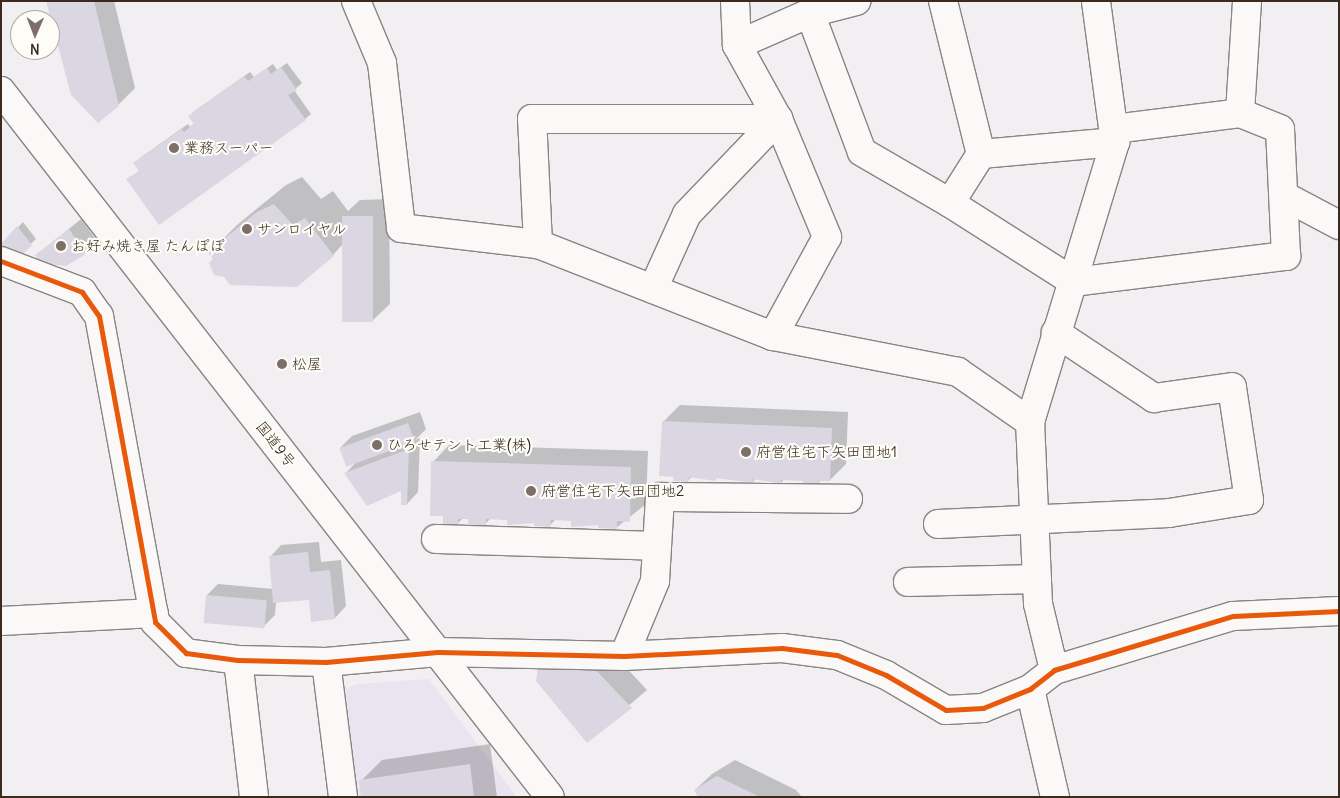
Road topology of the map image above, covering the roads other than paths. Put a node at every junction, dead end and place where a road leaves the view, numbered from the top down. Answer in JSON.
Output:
{"nodes":[{"id":1,"x":356,"y":1,"type":"edge"},
{"id":2,"x":735,"y":1,"type":"edge"},
{"id":3,"x":856,"y":1,"type":"edge"},
{"id":4,"x":943,"y":1,"type":"edge"},
{"id":5,"x":1096,"y":1,"type":"edge"},
{"id":6,"x":1247,"y":1,"type":"edge"},
{"id":7,"x":810,"y":13,"type":"junction"},
{"id":8,"x":737,"y":45,"type":"junction"},
{"id":9,"x":1,"y":91,"type":"edge"},
{"id":10,"x":1240,"y":112,"type":"junction"},
{"id":11,"x":778,"y":119,"type":"junction"},
{"id":12,"x":1114,"y":136,"type":"junction"},
{"id":13,"x":981,"y":154,"type":"junction"},
{"id":14,"x":1284,"y":196,"type":"junction"},
{"id":15,"x":950,"y":203,"type":"junction"},
{"id":16,"x":1339,"y":225,"type":"edge"},
{"id":17,"x":538,"y":244,"type":"junction"},
{"id":18,"x":1,"y":261,"type":"edge"},
{"id":19,"x":1074,"y":282,"type":"junction"},
{"id":20,"x":654,"y":289,"type":"junction"},
{"id":21,"x":1056,"y":333,"type":"junction"},
{"id":22,"x":773,"y":336,"type":"junction"},
{"id":23,"x":1030,"y":422,"type":"junction"},
{"id":24,"x":848,"y":500,"type":"dead end"},
{"id":25,"x":1033,"y":518,"type":"junction"},
{"id":26,"x":938,"y":524,"type":"dead end"},
{"id":27,"x":436,"y":539,"type":"dead end"},
{"id":28,"x":657,"y":546,"type":"junction"},
{"id":29,"x":1037,"y":579,"type":"junction"},
{"id":30,"x":908,"y":582,"type":"dead end"},
{"id":31,"x":1339,"y":611,"type":"edge"},
{"id":32,"x":154,"y":613,"type":"junction"},
{"id":33,"x":1,"y":621,"type":"edge"},
{"id":34,"x":438,"y":652,"type":"junction"},
{"id":35,"x":624,"y":656,"type":"junction"},
{"id":36,"x":238,"y":660,"type":"junction"},
{"id":37,"x":326,"y":662,"type":"junction"},
{"id":38,"x":1054,"y":670,"type":"junction"},
{"id":39,"x":1030,"y":689,"type":"junction"},
{"id":40,"x":254,"y":797,"type":"edge"},
{"id":41,"x":343,"y":797,"type":"edge"},
{"id":42,"x":550,"y":797,"type":"edge"},
{"id":43,"x":1055,"y":797,"type":"edge"}],
"edges":[{"from":1,"to":17,"type":"main road"},
{"from":2,"to":8,"type":"main road"},
{"from":3,"to":7,"type":"main road"},
{"from":4,"to":13,"type":"main road"},
{"from":5,"to":12,"type":"main road"},
{"from":6,"to":10,"type":"main road"},
{"from":7,"to":8,"type":"main road"},
{"from":7,"to":15,"type":"main road"},
{"from":8,"to":11,"type":"main road"},
{"from":9,"to":34,"type":"main road","name":"国道9号"},
{"from":10,"to":12,"type":"main road"},
{"from":10,"to":14,"type":"main road"},
{"from":11,"to":17,"type":"main road"},
{"from":11,"to":20,"type":"main road"},
{"from":11,"to":22,"type":"main road"},
{"from":12,"to":13,"type":"main road"},
{"from":12,"to":19,"type":"main road"},
{"from":13,"to":15,"type":"main road"},
{"from":14,"to":16,"type":"main road"},
{"from":14,"to":19,"type":"main road"},
{"from":15,"to":19,"type":"main road"},
{"from":17,"to":20,"type":"main road"},
{"from":18,"to":32,"type":"main road"},
{"from":19,"to":21,"type":"main road"},
{"from":20,"to":22,"type":"main road"},
{"from":21,"to":23,"type":"main road"},
{"from":21,"to":25,"type":"main road"},
{"from":22,"to":23,"type":"main road"},
{"from":23,"to":25,"type":"main road"},
{"from":24,"to":28,"type":"main road"},
{"from":25,"to":26,"type":"main road"},
{"from":25,"to":29,"type":"main road"},
{"from":27,"to":28,"type":"main road"},
{"from":28,"to":35,"type":"main road"},
{"from":29,"to":30,"type":"main road"},
{"from":29,"to":38,"type":"main road"},
{"from":31,"to":38,"type":"main road"},
{"from":32,"to":33,"type":"main road"},
{"from":32,"to":36,"type":"main road"},
{"from":34,"to":35,"type":"main road"},
{"from":34,"to":37,"type":"main road"},
{"from":34,"to":42,"type":"main road","name":"国道9号"},
{"from":35,"to":39,"type":"main road"},
{"from":36,"to":37,"type":"main road"},
{"from":36,"to":40,"type":"main road"},
{"from":37,"to":41,"type":"main road"},
{"from":38,"to":39,"type":"main road"},
{"from":39,"to":43,"type":"main road"}]}
